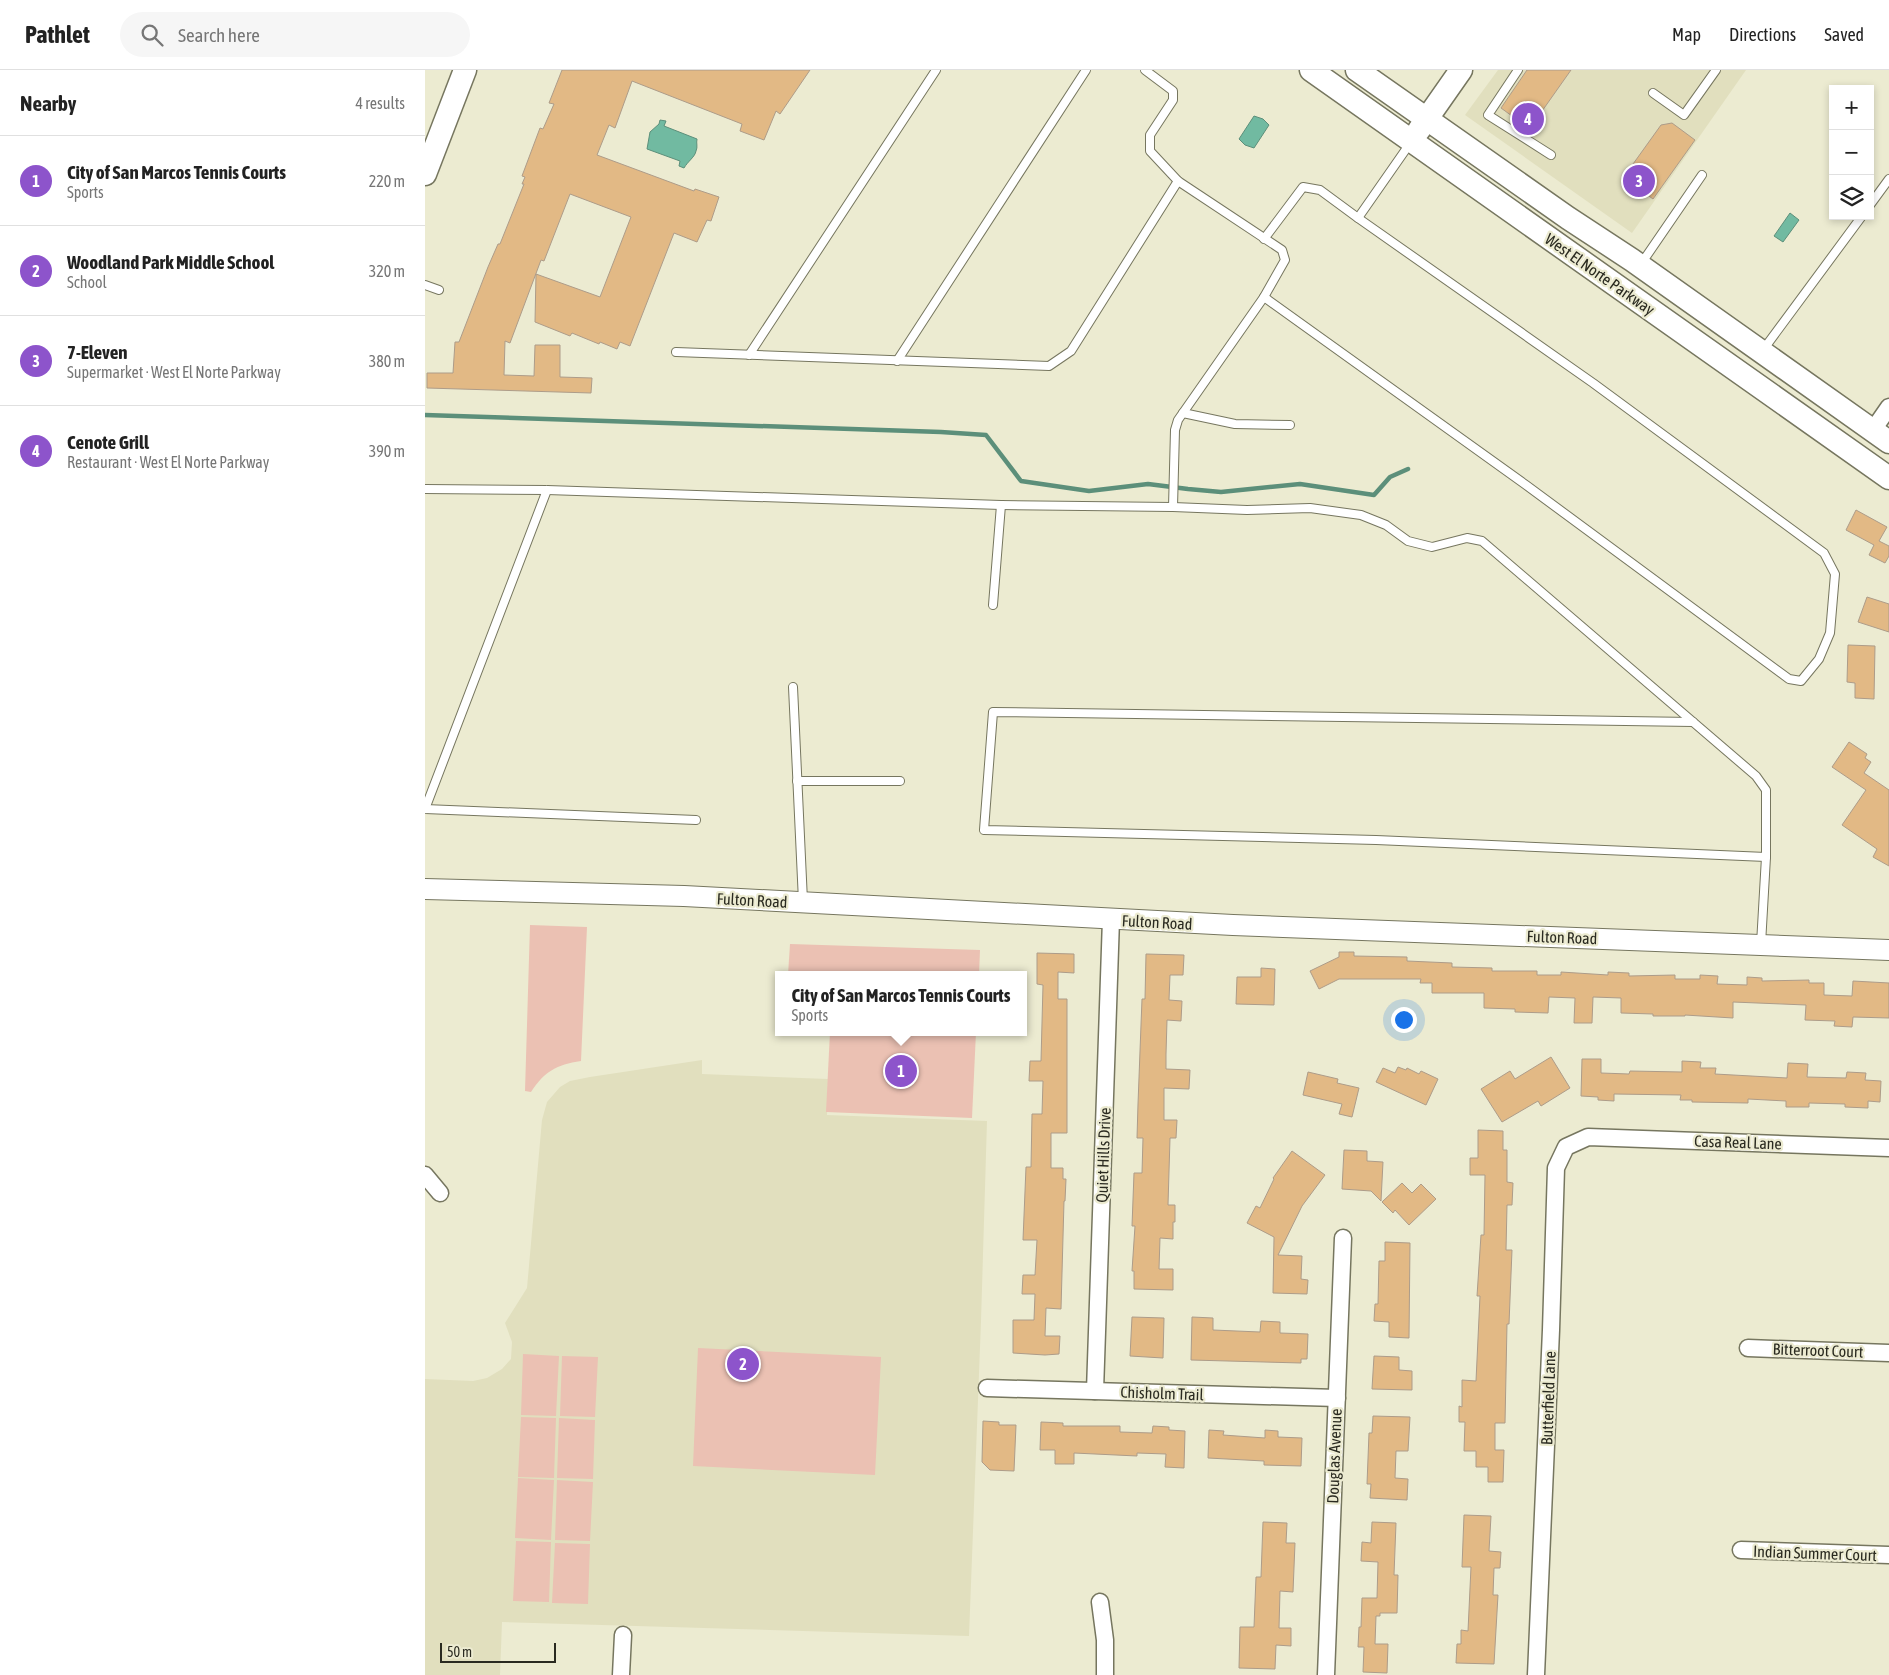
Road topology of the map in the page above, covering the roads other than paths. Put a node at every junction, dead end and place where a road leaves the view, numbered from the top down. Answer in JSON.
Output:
{"nodes":[{"id":1,"x":465,"y":70,"type":"edge"},
{"id":2,"x":935,"y":70,"type":"edge"},
{"id":3,"x":1086,"y":70,"type":"edge"},
{"id":4,"x":1145,"y":70,"type":"edge"},
{"id":5,"x":1311,"y":70,"type":"edge"},
{"id":6,"x":1357,"y":70,"type":"edge"},
{"id":7,"x":1461,"y":70,"type":"edge"},
{"id":8,"x":1519,"y":70,"type":"edge"},
{"id":9,"x":1716,"y":70,"type":"edge"},
{"id":10,"x":1653,"y":93,"type":"dead end"},
{"id":11,"x":1427,"y":118,"type":"junction"},
{"id":12,"x":1411,"y":141,"type":"junction"},
{"id":13,"x":1551,"y":155,"type":"dead end"},
{"id":14,"x":425,"y":174,"type":"edge"},
{"id":15,"x":1702,"y":175,"type":"dead end"},
{"id":16,"x":1889,"y":180,"type":"edge"},
{"id":17,"x":1178,"y":181,"type":"junction"},
{"id":18,"x":1874,"y":200,"type":"edge"},
{"id":19,"x":1358,"y":218,"type":"junction"},
{"id":20,"x":1859,"y":220,"type":"edge"},
{"id":21,"x":1264,"y":239,"type":"junction"},
{"id":22,"x":1640,"y":265,"type":"junction"},
{"id":23,"x":425,"y":285,"type":"edge"},
{"id":24,"x":439,"y":290,"type":"dead end"},
{"id":25,"x":1264,"y":297,"type":"junction"},
{"id":26,"x":676,"y":352,"type":"dead end"},
{"id":27,"x":1762,"y":352,"type":"junction"},
{"id":28,"x":749,"y":355,"type":"junction"},
{"id":29,"x":897,"y":361,"type":"junction"},
{"id":30,"x":1889,"y":407,"type":"edge"},
{"id":31,"x":1183,"y":413,"type":"junction"},
{"id":32,"x":1290,"y":425,"type":"dead end"},
{"id":33,"x":1881,"y":436,"type":"edge"},
{"id":34,"x":1889,"y":478,"type":"edge"},
{"id":35,"x":425,"y":489,"type":"edge"},
{"id":36,"x":547,"y":490,"type":"junction"},
{"id":37,"x":1001,"y":505,"type":"junction"},
{"id":38,"x":1173,"y":507,"type":"junction"},
{"id":39,"x":993,"y":605,"type":"dead end"},
{"id":40,"x":793,"y":687,"type":"dead end"},
{"id":41,"x":1693,"y":722,"type":"junction"},
{"id":42,"x":797,"y":781,"type":"junction"},
{"id":43,"x":900,"y":781,"type":"dead end"},
{"id":44,"x":425,"y":809,"type":"edge"},
{"id":45,"x":696,"y":820,"type":"dead end"},
{"id":46,"x":1766,"y":857,"type":"junction"},
{"id":47,"x":425,"y":889,"type":"edge"},
{"id":48,"x":803,"y":903,"type":"junction"},
{"id":49,"x":1111,"y":919,"type":"junction"},
{"id":50,"x":1761,"y":944,"type":"junction"},
{"id":51,"x":1889,"y":950,"type":"edge"},
{"id":52,"x":1587,"y":1137,"type":"joint"},
{"id":53,"x":1889,"y":1148,"type":"edge"},
{"id":54,"x":425,"y":1175,"type":"edge"},
{"id":55,"x":440,"y":1193,"type":"dead end"},
{"id":56,"x":1343,"y":1238,"type":"dead end"},
{"id":57,"x":1748,"y":1348,"type":"dead end"},
{"id":58,"x":1889,"y":1353,"type":"edge"},
{"id":59,"x":987,"y":1388,"type":"dead end"},
{"id":60,"x":1095,"y":1391,"type":"junction"},
{"id":61,"x":1337,"y":1398,"type":"junction"},
{"id":62,"x":1741,"y":1550,"type":"dead end"},
{"id":63,"x":1889,"y":1555,"type":"edge"},
{"id":64,"x":1099,"y":1602,"type":"dead end"},
{"id":65,"x":623,"y":1635,"type":"dead end"},
{"id":66,"x":621,"y":1675,"type":"edge"},
{"id":67,"x":1105,"y":1675,"type":"edge"},
{"id":68,"x":1326,"y":1675,"type":"edge"},
{"id":69,"x":1536,"y":1675,"type":"edge"}],
"edges":[{"from":1,"to":14,"type":"main road"},
{"from":2,"to":28,"type":"lane"},
{"from":3,"to":29,"type":"lane"},
{"from":4,"to":17,"type":"lane"},
{"from":5,"to":12,"type":"main road","name":"West El Norte Parkway"},
{"from":6,"to":11,"type":"main road","name":"West El Norte Parkway"},
{"from":7,"to":11,"type":"main road"},
{"from":8,"to":13,"type":"lane"},
{"from":9,"to":10,"type":"lane"},
{"from":11,"to":12,"type":"main road"},
{"from":11,"to":22,"type":"main road","name":"West El Norte Parkway"},
{"from":12,"to":19,"type":"lane"},
{"from":12,"to":34,"type":"main road","name":"West El Norte Parkway"},
{"from":15,"to":22,"type":"lane"},
{"from":16,"to":18,"type":"lane"},
{"from":17,"to":21,"type":"lane"},
{"from":17,"to":29,"type":"lane"},
{"from":19,"to":21,"type":"lane"},
{"from":19,"to":25,"type":"lane"},
{"from":20,"to":27,"type":"lane"},
{"from":21,"to":25,"type":"lane"},
{"from":22,"to":27,"type":"main road","name":"West El Norte Parkway"},
{"from":23,"to":24,"type":"lane"},
{"from":25,"to":31,"type":"lane"},
{"from":26,"to":28,"type":"lane"},
{"from":27,"to":33,"type":"main road","name":"West El Norte Parkway"},
{"from":28,"to":29,"type":"lane"},
{"from":30,"to":33,"type":"street"},
{"from":31,"to":32,"type":"lane"},
{"from":31,"to":38,"type":"lane"},
{"from":35,"to":36,"type":"lane"},
{"from":36,"to":37,"type":"lane"},
{"from":36,"to":44,"type":"lane"},
{"from":37,"to":38,"type":"lane"},
{"from":37,"to":39,"type":"lane"},
{"from":38,"to":41,"type":"lane"},
{"from":40,"to":42,"type":"lane"},
{"from":41,"to":46,"type":"lane"},
{"from":41,"to":46,"type":"lane"},
{"from":42,"to":43,"type":"lane"},
{"from":42,"to":48,"type":"lane"},
{"from":44,"to":45,"type":"lane"},
{"from":46,"to":50,"type":"lane"},
{"from":47,"to":48,"type":"street","name":"Fulton Road"},
{"from":48,"to":49,"type":"street","name":"Fulton Road"},
{"from":49,"to":50,"type":"street","name":"Fulton Road"},
{"from":49,"to":60,"type":"street","name":"Quiet Hills Drive"},
{"from":50,"to":51,"type":"street","name":"Fulton Road"},
{"from":52,"to":53,"type":"street","name":"Casa Real Lane"},
{"from":52,"to":69,"type":"street","name":"Butterfield Lane"},
{"from":54,"to":55,"type":"street"},
{"from":56,"to":61,"type":"street","name":"Douglas Avenue"},
{"from":57,"to":58,"type":"street","name":"Bitterroot Court"},
{"from":59,"to":60,"type":"street","name":"Chisholm Trail"},
{"from":60,"to":61,"type":"street","name":"Chisholm Trail"},
{"from":61,"to":68,"type":"street","name":"Douglas Avenue"},
{"from":62,"to":63,"type":"street","name":"Indian Summer Court"},
{"from":64,"to":67,"type":"street"},
{"from":65,"to":66,"type":"street"}]}
